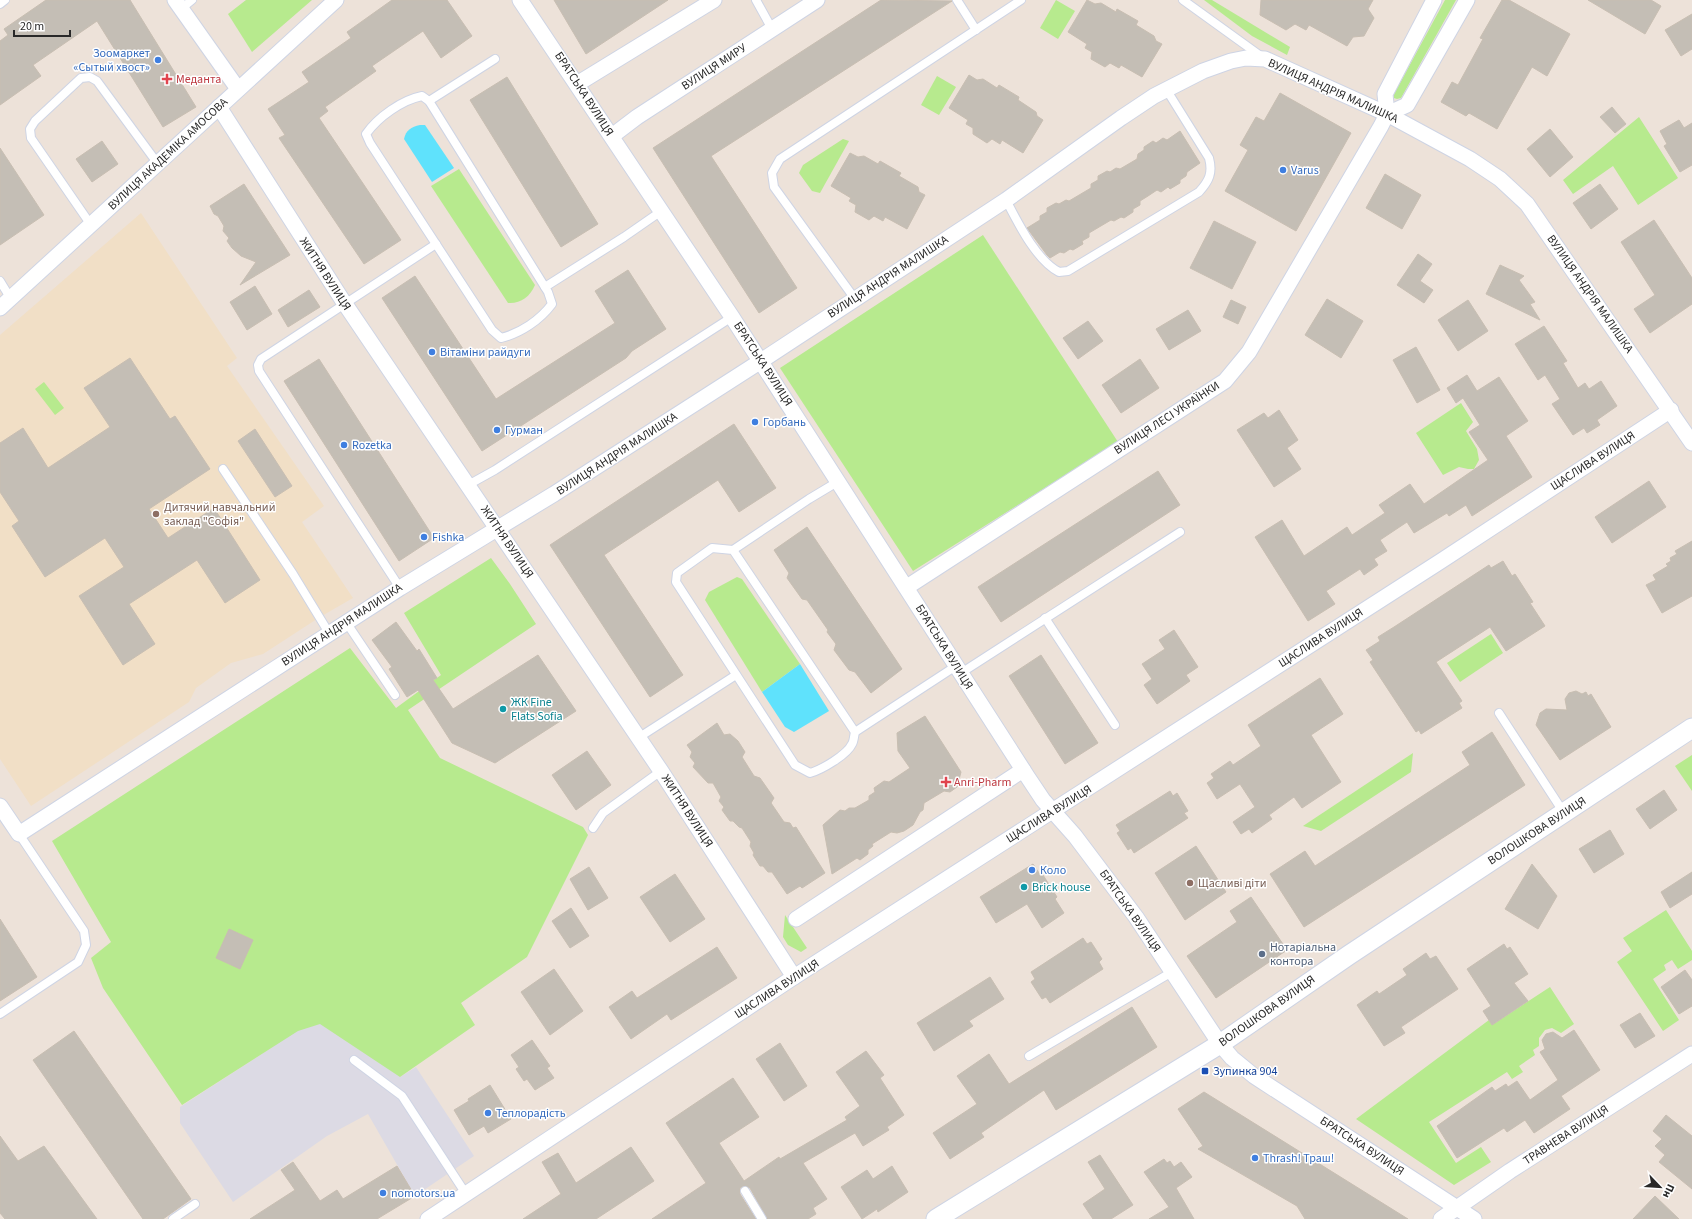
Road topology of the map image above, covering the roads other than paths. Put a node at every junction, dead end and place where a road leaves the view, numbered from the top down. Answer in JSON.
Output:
{"nodes":[{"id":1,"x":5,"y":0,"type":"edge"},
{"id":2,"x":336,"y":0,"type":"edge"},
{"id":3,"x":520,"y":0,"type":"edge"},
{"id":4,"x":714,"y":0,"type":"edge"},
{"id":5,"x":756,"y":0,"type":"edge"},
{"id":6,"x":817,"y":0,"type":"edge"},
{"id":7,"x":957,"y":0,"type":"edge"},
{"id":8,"x":1021,"y":0,"type":"edge"},
{"id":9,"x":1183,"y":0,"type":"edge"},
{"id":10,"x":1434,"y":0,"type":"edge"},
{"id":11,"x":1467,"y":0,"type":"edge"},
{"id":12,"x":183,"y":3,"type":"edge"},
{"id":13,"x":0,"y":4,"type":"edge"},
{"id":14,"x":772,"y":30,"type":"junction"},
{"id":15,"x":976,"y":30,"type":"junction"},
{"id":16,"x":495,"y":59,"type":"dead end"},
{"id":17,"x":1265,"y":59,"type":"junction"},
{"id":18,"x":577,"y":84,"type":"junction"},
{"id":19,"x":238,"y":89,"type":"junction"},
{"id":20,"x":1166,"y":89,"type":"junction"},
{"id":21,"x":429,"y":101,"type":"junction"},
{"id":22,"x":218,"y":107,"type":"junction"},
{"id":23,"x":1387,"y":114,"type":"junction"},
{"id":24,"x":612,"y":136,"type":"junction"},
{"id":25,"x":158,"y":164,"type":"junction"},
{"id":26,"x":1006,"y":200,"type":"junction"},
{"id":27,"x":660,"y":212,"type":"junction"},
{"id":28,"x":91,"y":225,"type":"junction"},
{"id":29,"x":436,"y":244,"type":"junction"},
{"id":30,"x":0,"y":281,"type":"edge"},
{"id":31,"x":544,"y":287,"type":"junction"},
{"id":32,"x":854,"y":299,"type":"junction"},
{"id":33,"x":6,"y":303,"type":"edge"},
{"id":34,"x":345,"y":304,"type":"junction"},
{"id":35,"x":732,"y":317,"type":"junction"},
{"id":36,"x":761,"y":360,"type":"junction"},
{"id":37,"x":1671,"y":410,"type":"junction"},
{"id":38,"x":1692,"y":443,"type":"edge"},
{"id":39,"x":223,"y":469,"type":"dead end"},
{"id":40,"x":839,"y":481,"type":"junction"},
{"id":41,"x":468,"y":485,"type":"junction"},
{"id":42,"x":497,"y":528,"type":"junction"},
{"id":43,"x":1180,"y":532,"type":"dead end"},
{"id":44,"x":733,"y":550,"type":"junction"},
{"id":45,"x":907,"y":587,"type":"junction"},
{"id":46,"x":400,"y":588,"type":"junction"},
{"id":47,"x":1045,"y":618,"type":"junction"},
{"id":48,"x":346,"y":622,"type":"junction"},
{"id":49,"x":329,"y":633,"type":"junction"},
{"id":50,"x":958,"y":670,"type":"junction"},
{"id":51,"x":736,"y":676,"type":"junction"},
{"id":52,"x":395,"y":695,"type":"dead end"},
{"id":53,"x":1499,"y":713,"type":"dead end"},
{"id":54,"x":1115,"y":725,"type":"dead end"},
{"id":55,"x":1692,"y":728,"type":"edge"},
{"id":56,"x":855,"y":732,"type":"junction"},
{"id":57,"x":638,"y":738,"type":"junction"},
{"id":58,"x":1023,"y":770,"type":"junction"},
{"id":59,"x":661,"y":771,"type":"junction"},
{"id":60,"x":0,"y":806,"type":"edge"},
{"id":61,"x":1053,"y":810,"type":"junction"},
{"id":62,"x":1564,"y":814,"type":"junction"},
{"id":63,"x":593,"y":828,"type":"dead end"},
{"id":64,"x":19,"y":834,"type":"junction"},
{"id":65,"x":796,"y":919,"type":"dead end"},
{"id":66,"x":1172,"y":972,"type":"junction"},
{"id":67,"x":794,"y":977,"type":"junction"},
{"id":68,"x":0,"y":1014,"type":"edge"},
{"id":69,"x":1220,"y":1044,"type":"junction"},
{"id":70,"x":1692,"y":1054,"type":"edge"},
{"id":71,"x":1029,"y":1056,"type":"dead end"},
{"id":72,"x":354,"y":1060,"type":"dead end"},
{"id":73,"x":745,"y":1191,"type":"dead end"},
{"id":74,"x":466,"y":1194,"type":"junction"},
{"id":75,"x":195,"y":1204,"type":"dead end"},
{"id":76,"x":1458,"y":1207,"type":"junction"},
{"id":77,"x":173,"y":1219,"type":"edge"},
{"id":78,"x":428,"y":1219,"type":"edge"},
{"id":79,"x":762,"y":1219,"type":"edge"},
{"id":80,"x":936,"y":1219,"type":"edge"},
{"id":81,"x":1441,"y":1219,"type":"edge"},
{"id":82,"x":1474,"y":1219,"type":"edge"}],
"edges":[{"from":1,"to":13,"type":"lane"},
{"from":2,"to":19,"type":"street","name":"ВУЛИЦЯ АКАДЕМІКА АМОСОВА"},
{"from":3,"to":18,"type":"street","name":"БРАТСЬКА ВУЛИЦЯ"},
{"from":4,"to":18,"type":"street"},
{"from":5,"to":14,"type":"lane"},
{"from":6,"to":14,"type":"street","name":"ВУЛИЦЯ МИРУ"},
{"from":7,"to":15,"type":"lane"},
{"from":8,"to":15,"type":"lane"},
{"from":9,"to":17,"type":"lane"},
{"from":10,"to":23,"type":"street"},
{"from":11,"to":23,"type":"street"},
{"from":12,"to":19,"type":"street"},
{"from":14,"to":24,"type":"street","name":"ВУЛИЦЯ МИРУ"},
{"from":15,"to":32,"type":"lane"},
{"from":16,"to":21,"type":"lane"},
{"from":17,"to":20,"type":"street","name":"ВУЛИЦЯ АНДРІЯ МАЛИШКА"},
{"from":17,"to":23,"type":"street","name":"ВУЛИЦЯ АНДРІЯ МАЛИШКА"},
{"from":18,"to":24,"type":"street","name":"БРАТСЬКА ВУЛИЦЯ"},
{"from":19,"to":22,"type":"street","name":"ВУЛИЦЯ АКАДЕМІКА АМОСОВА"},
{"from":20,"to":26,"type":"street","name":"ВУЛИЦЯ АНДРІЯ МАЛИШКА"},
{"from":20,"to":26,"type":"lane"},
{"from":21,"to":29,"type":"lane"},
{"from":21,"to":31,"type":"lane"},
{"from":22,"to":25,"type":"street","name":"ВУЛИЦЯ АКАДЕМІКА АМОСОВА"},
{"from":22,"to":34,"type":"street","name":"ЖИТНЯ ВУЛИЦЯ"},
{"from":23,"to":37,"type":"street","name":"ВУЛИЦЯ АНДРІЯ МАЛИШКА"},
{"from":23,"to":45,"type":"street","name":"ВУЛИЦЯ ЛЕСІ УКРАЇНКИ"},
{"from":24,"to":27,"type":"street","name":"БРАТСЬКА ВУЛИЦЯ"},
{"from":25,"to":28,"type":"street","name":"ВУЛИЦЯ АКАДЕМІКА АМОСОВА"},
{"from":25,"to":28,"type":"lane"},
{"from":26,"to":32,"type":"street","name":"ВУЛИЦЯ АНДРІЯ МАЛИШКА"},
{"from":27,"to":31,"type":"lane"},
{"from":27,"to":35,"type":"street","name":"БРАТСЬКА ВУЛИЦЯ"},
{"from":28,"to":33,"type":"street","name":"ВУЛИЦЯ АКАДЕМІКА АМОСОВА"},
{"from":29,"to":31,"type":"lane"},
{"from":29,"to":34,"type":"lane"},
{"from":30,"to":33,"type":"lane"},
{"from":32,"to":36,"type":"street","name":"ВУЛИЦЯ АНДРІЯ МАЛИШКА"},
{"from":34,"to":41,"type":"street","name":"ЖИТНЯ ВУЛИЦЯ"},
{"from":34,"to":46,"type":"lane"},
{"from":35,"to":36,"type":"street","name":"БРАТСЬКА ВУЛИЦЯ"},
{"from":35,"to":41,"type":"lane"},
{"from":36,"to":40,"type":"street","name":"БРАТСЬКА ВУЛИЦЯ"},
{"from":36,"to":42,"type":"street","name":"ВУЛИЦЯ АНДРІЯ МАЛИШКА"},
{"from":37,"to":38,"type":"street","name":"ВУЛИЦЯ АНДРІЯ МАЛИШКА"},
{"from":37,"to":61,"type":"street","name":"ЩАСЛИВА ВУЛИЦЯ"},
{"from":39,"to":49,"type":"lane"},
{"from":40,"to":44,"type":"lane"},
{"from":40,"to":45,"type":"street","name":"БРАТСЬКА ВУЛИЦЯ"},
{"from":41,"to":42,"type":"street","name":"ЖИТНЯ ВУЛИЦЯ"},
{"from":42,"to":46,"type":"street","name":"ВУЛИЦЯ АНДРІЯ МАЛИШКА"},
{"from":42,"to":57,"type":"street","name":"ЖИТНЯ ВУЛИЦЯ"},
{"from":43,"to":47,"type":"lane"},
{"from":44,"to":51,"type":"lane"},
{"from":44,"to":56,"type":"lane"},
{"from":45,"to":50,"type":"street","name":"БРАТСЬКА ВУЛИЦЯ"},
{"from":46,"to":48,"type":"street","name":"ВУЛИЦЯ АНДРІЯ МАЛИШКА"},
{"from":47,"to":50,"type":"lane"},
{"from":47,"to":54,"type":"lane"},
{"from":48,"to":49,"type":"street","name":"ВУЛИЦЯ АНДРІЯ МАЛИШКА"},
{"from":48,"to":52,"type":"lane"},
{"from":49,"to":64,"type":"street","name":"ВУЛИЦЯ АНДРІЯ МАЛИШКА"},
{"from":50,"to":56,"type":"lane"},
{"from":50,"to":58,"type":"street","name":"БРАТСЬКА ВУЛИЦЯ"},
{"from":51,"to":56,"type":"lane"},
{"from":51,"to":57,"type":"lane"},
{"from":53,"to":62,"type":"lane"},
{"from":55,"to":62,"type":"street","name":"ВОЛОШКОВА ВУЛИЦЯ"},
{"from":57,"to":59,"type":"street","name":"ЖИТНЯ ВУЛИЦЯ"},
{"from":58,"to":61,"type":"street","name":"БРАТСЬКА ВУЛИЦЯ"},
{"from":58,"to":65,"type":"street"},
{"from":59,"to":63,"type":"lane"},
{"from":59,"to":67,"type":"street","name":"ЖИТНЯ ВУЛИЦЯ"},
{"from":60,"to":64,"type":"street"},
{"from":61,"to":66,"type":"street","name":"БРАТСЬКА ВУЛИЦЯ"},
{"from":61,"to":67,"type":"street","name":"ЩАСЛИВА ВУЛИЦЯ"},
{"from":62,"to":69,"type":"street","name":"ВОЛОШКОВА ВУЛИЦЯ"},
{"from":64,"to":68,"type":"lane"},
{"from":66,"to":69,"type":"street","name":"БРАТСЬКА ВУЛИЦЯ"},
{"from":66,"to":71,"type":"lane"},
{"from":67,"to":74,"type":"street","name":"ЩАСЛИВА ВУЛИЦЯ"},
{"from":69,"to":76,"type":"street","name":"БРАТСЬКА ВУЛИЦЯ"},
{"from":69,"to":80,"type":"street","name":"ВОЛОШКОВА ВУЛИЦЯ"},
{"from":70,"to":76,"type":"street","name":"ТРАВНЕВА ВУЛИЦЯ"},
{"from":72,"to":74,"type":"lane"},
{"from":73,"to":79,"type":"lane"},
{"from":74,"to":78,"type":"street","name":"ЩАСЛИВА ВУЛИЦЯ"},
{"from":75,"to":77,"type":"lane"},
{"from":76,"to":81,"type":"street","name":"ТРАВНЕВА ВУЛИЦЯ"},
{"from":76,"to":82,"type":"street","name":"БРАТСЬКА ВУЛИЦЯ"}]}
